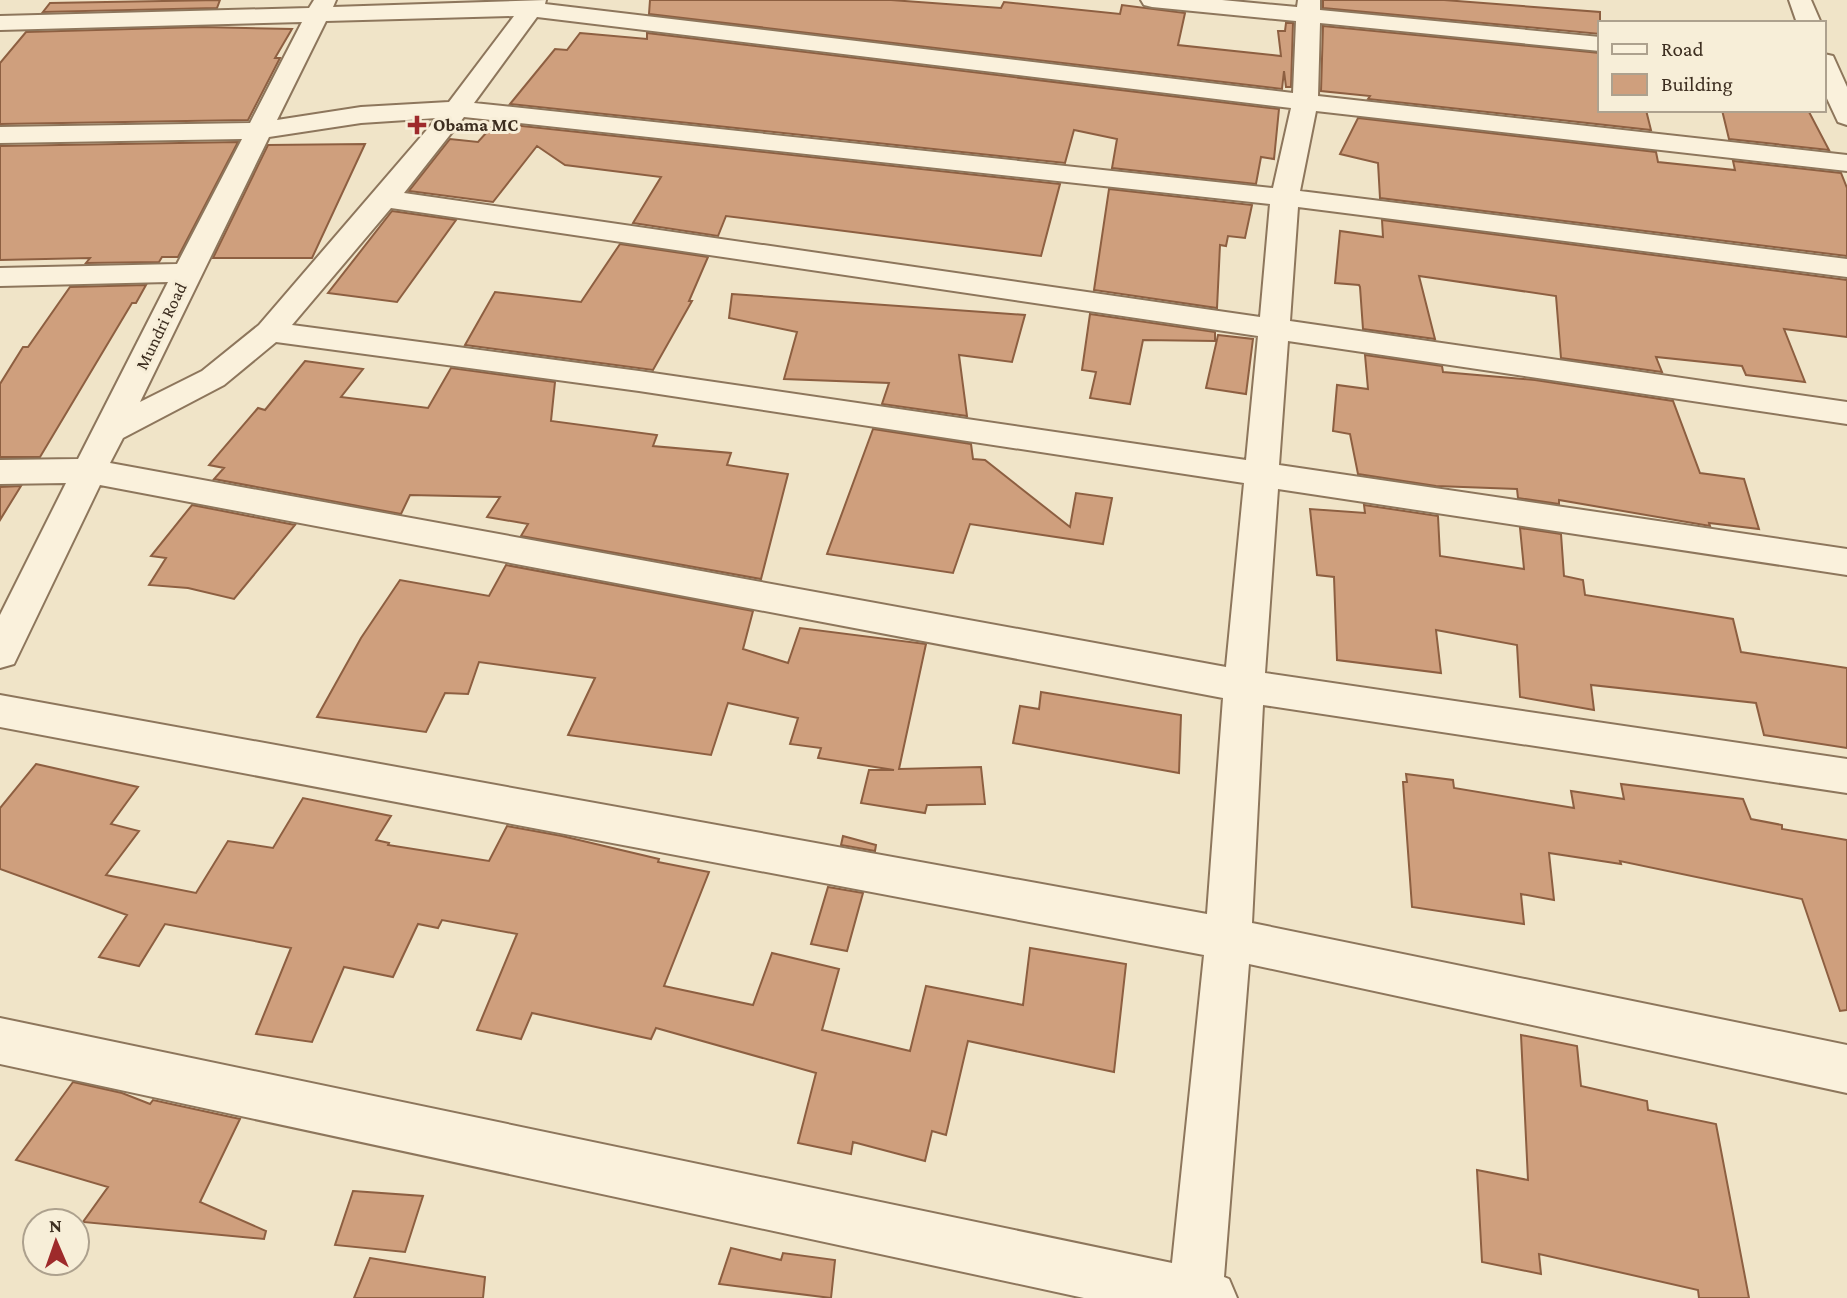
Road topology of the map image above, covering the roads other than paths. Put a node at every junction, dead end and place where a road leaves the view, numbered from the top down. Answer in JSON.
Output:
{"nodes":[{"id":1,"x":1152,"y":0,"type":"edge"},
{"id":2,"x":1800,"y":0,"type":"edge"},
{"id":3,"x":533,"y":4,"type":"edge"},
{"id":4,"x":321,"y":7,"type":"edge"},
{"id":5,"x":1310,"y":7,"type":"edge"},
{"id":6,"x":1808,"y":21,"type":"edge"},
{"id":7,"x":0,"y":23,"type":"edge"},
{"id":8,"x":1598,"y":44,"type":"edge"},
{"id":9,"x":1831,"y":66,"type":"edge"},
{"id":10,"x":1304,"y":102,"type":"junction"},
{"id":11,"x":456,"y":108,"type":"junction"},
{"id":12,"x":1847,"y":117,"type":"edge"},
{"id":13,"x":258,"y":131,"type":"junction"},
{"id":14,"x":0,"y":135,"type":"edge"},
{"id":15,"x":1847,"y":163,"type":"edge"},
{"id":16,"x":1285,"y":195,"type":"junction"},
{"id":17,"x":382,"y":198,"type":"junction"},
{"id":18,"x":1847,"y":268,"type":"edge"},
{"id":19,"x":187,"y":273,"type":"junction"},
{"id":20,"x":0,"y":277,"type":"edge"},
{"id":21,"x":1275,"y":330,"type":"junction"},
{"id":22,"x":270,"y":332,"type":"junction"},
{"id":23,"x":1847,"y":412,"type":"edge"},
{"id":24,"x":109,"y":431,"type":"junction"},
{"id":25,"x":88,"y":471,"type":"junction"},
{"id":26,"x":0,"y":472,"type":"edge"},
{"id":27,"x":1263,"y":477,"type":"junction"},
{"id":28,"x":1847,"y":562,"type":"edge"},
{"id":29,"x":0,"y":653,"type":"edge"},
{"id":30,"x":1244,"y":686,"type":"junction"},
{"id":31,"x":0,"y":711,"type":"edge"},
{"id":32,"x":1847,"y":776,"type":"edge"},
{"id":33,"x":1228,"y":939,"type":"junction"},
{"id":34,"x":0,"y":1041,"type":"edge"},
{"id":35,"x":1847,"y":1069,"type":"edge"},
{"id":36,"x":1200,"y":1297,"type":"edge"}],
"edges":[{"from":1,"to":5,"type":"street"},
{"from":2,"to":6,"type":"street"},
{"from":3,"to":4,"type":"street"},
{"from":3,"to":10,"type":"street"},
{"from":3,"to":11,"type":"street"},
{"from":4,"to":7,"type":"street"},
{"from":4,"to":13,"type":"street","name":"Mundri Road"},
{"from":5,"to":8,"type":"street"},
{"from":5,"to":10,"type":"street"},
{"from":9,"to":12,"type":"street"},
{"from":10,"to":15,"type":"street"},
{"from":10,"to":16,"type":"street"},
{"from":11,"to":13,"type":"street"},
{"from":11,"to":16,"type":"street"},
{"from":11,"to":17,"type":"street"},
{"from":13,"to":14,"type":"street"},
{"from":13,"to":19,"type":"street","name":"Mundri Road"},
{"from":16,"to":18,"type":"street"},
{"from":16,"to":21,"type":"street"},
{"from":17,"to":21,"type":"street"},
{"from":17,"to":22,"type":"street"},
{"from":19,"to":20,"type":"street"},
{"from":19,"to":24,"type":"street","name":"Mundri Road"},
{"from":21,"to":23,"type":"street"},
{"from":21,"to":27,"type":"street"},
{"from":22,"to":24,"type":"street"},
{"from":22,"to":27,"type":"street"},
{"from":24,"to":25,"type":"street","name":"Mundri Road"},
{"from":25,"to":26,"type":"street"},
{"from":25,"to":29,"type":"street","name":"Mundri Road"},
{"from":25,"to":30,"type":"street"},
{"from":27,"to":28,"type":"street"},
{"from":27,"to":30,"type":"street"},
{"from":30,"to":32,"type":"street"},
{"from":30,"to":33,"type":"street"},
{"from":31,"to":33,"type":"street"},
{"from":33,"to":35,"type":"street"},
{"from":33,"to":36,"type":"street"},
{"from":34,"to":36,"type":"street"}]}
